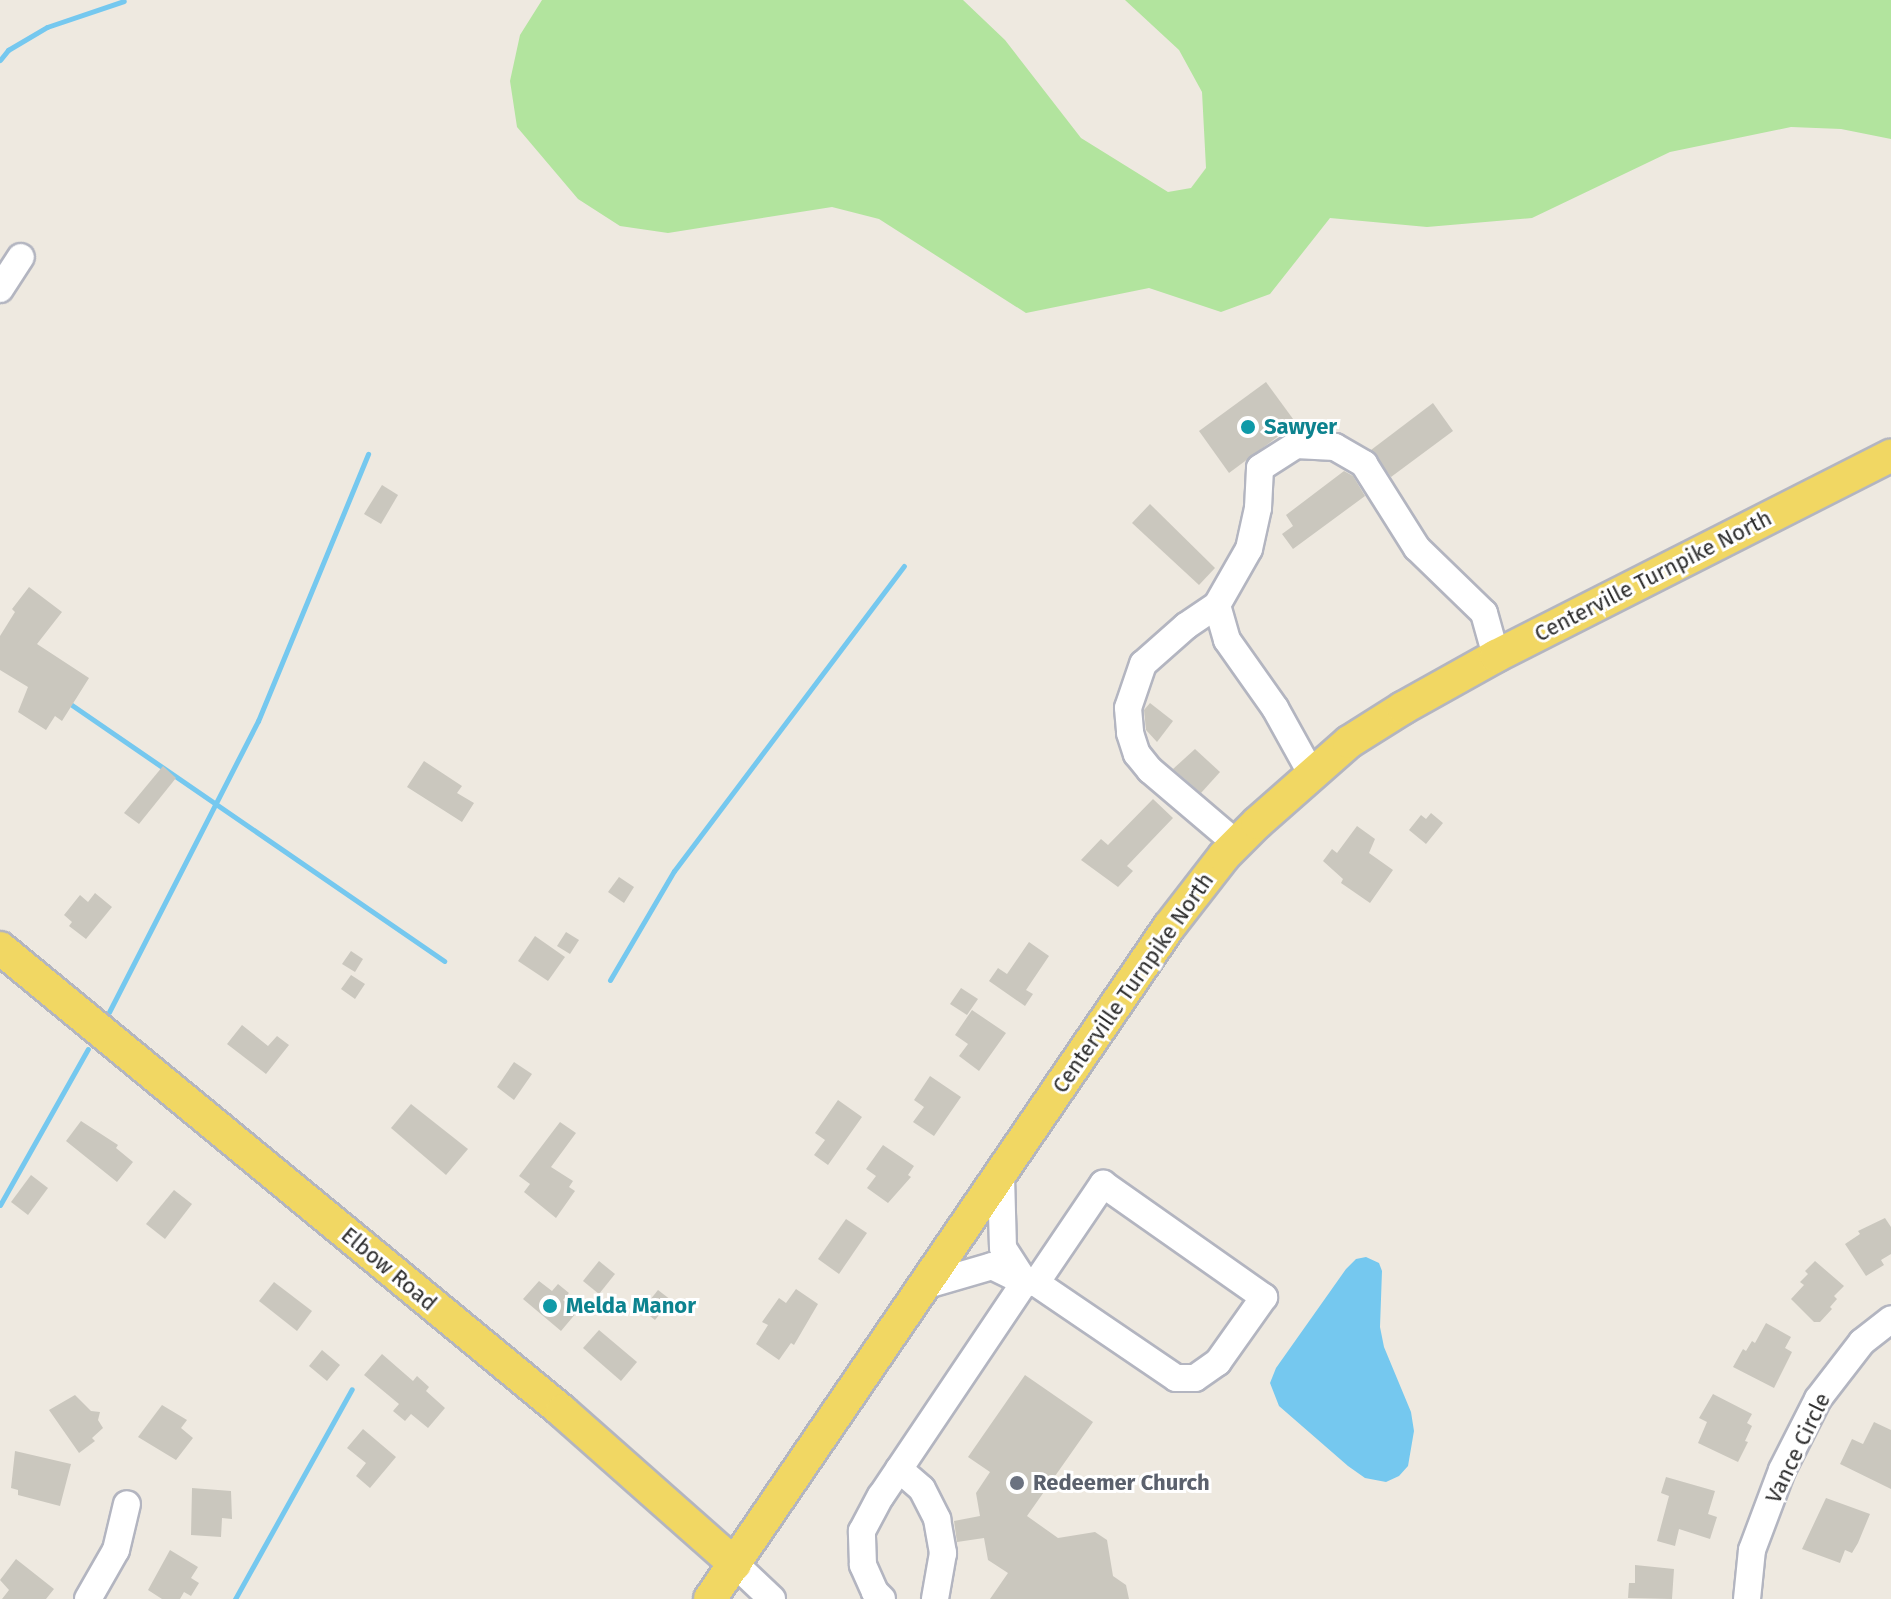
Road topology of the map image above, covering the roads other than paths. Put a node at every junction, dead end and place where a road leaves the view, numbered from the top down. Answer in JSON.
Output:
{"nodes":[{"id":1,"x":21,"y":257,"type":"dead end"},
{"id":2,"x":0,"y":289,"type":"edge"},
{"id":3,"x":1891,"y":456,"type":"edge"},
{"id":4,"x":1217,"y":605,"type":"junction"},
{"id":5,"x":1496,"y":656,"type":"junction"},
{"id":6,"x":1311,"y":773,"type":"junction"},
{"id":7,"x":1237,"y":844,"type":"junction"},
{"id":8,"x":0,"y":948,"type":"edge"},
{"id":9,"x":1001,"y":1175,"type":"junction"},
{"id":10,"x":1030,"y":1283,"type":"junction"},
{"id":11,"x":927,"y":1285,"type":"junction"},
{"id":12,"x":1891,"y":1319,"type":"edge"},
{"id":13,"x":899,"y":1469,"type":"junction"},
{"id":14,"x":127,"y":1504,"type":"dead end"},
{"id":15,"x":735,"y":1564,"type":"junction"},
{"id":16,"x":88,"y":1599,"type":"edge"},
{"id":17,"x":710,"y":1599,"type":"edge"},
{"id":18,"x":772,"y":1599,"type":"edge"},
{"id":19,"x":882,"y":1599,"type":"edge"},
{"id":20,"x":935,"y":1599,"type":"edge"},
{"id":21,"x":1747,"y":1599,"type":"edge"}],
"edges":[{"from":1,"to":2,"type":"street"},
{"from":3,"to":5,"type":"main road","name":"Centerville Turnpike North"},
{"from":4,"to":5,"type":"street"},
{"from":4,"to":6,"type":"street"},
{"from":4,"to":7,"type":"street"},
{"from":5,"to":6,"type":"main road","name":"Centerville Turnpike North"},
{"from":6,"to":7,"type":"main road","name":"Centerville Turnpike North"},
{"from":7,"to":9,"type":"main road","name":"Centerville Turnpike North"},
{"from":8,"to":15,"type":"main road","name":"Elbow Road"},
{"from":9,"to":10,"type":"street"},
{"from":9,"to":11,"type":"main road","name":"Centerville Turnpike North"},
{"from":10,"to":10,"type":"street"},
{"from":10,"to":11,"type":"street"},
{"from":10,"to":13,"type":"street"},
{"from":11,"to":15,"type":"main road","name":"Centerville Turnpike North"},
{"from":12,"to":21,"type":"street","name":"Vance Circle"},
{"from":13,"to":19,"type":"street"},
{"from":13,"to":20,"type":"street"},
{"from":14,"to":16,"type":"street"},
{"from":15,"to":17,"type":"main road","name":"Centerville Turnpike North"},
{"from":15,"to":18,"type":"street","name":"Elbow Road"}]}
